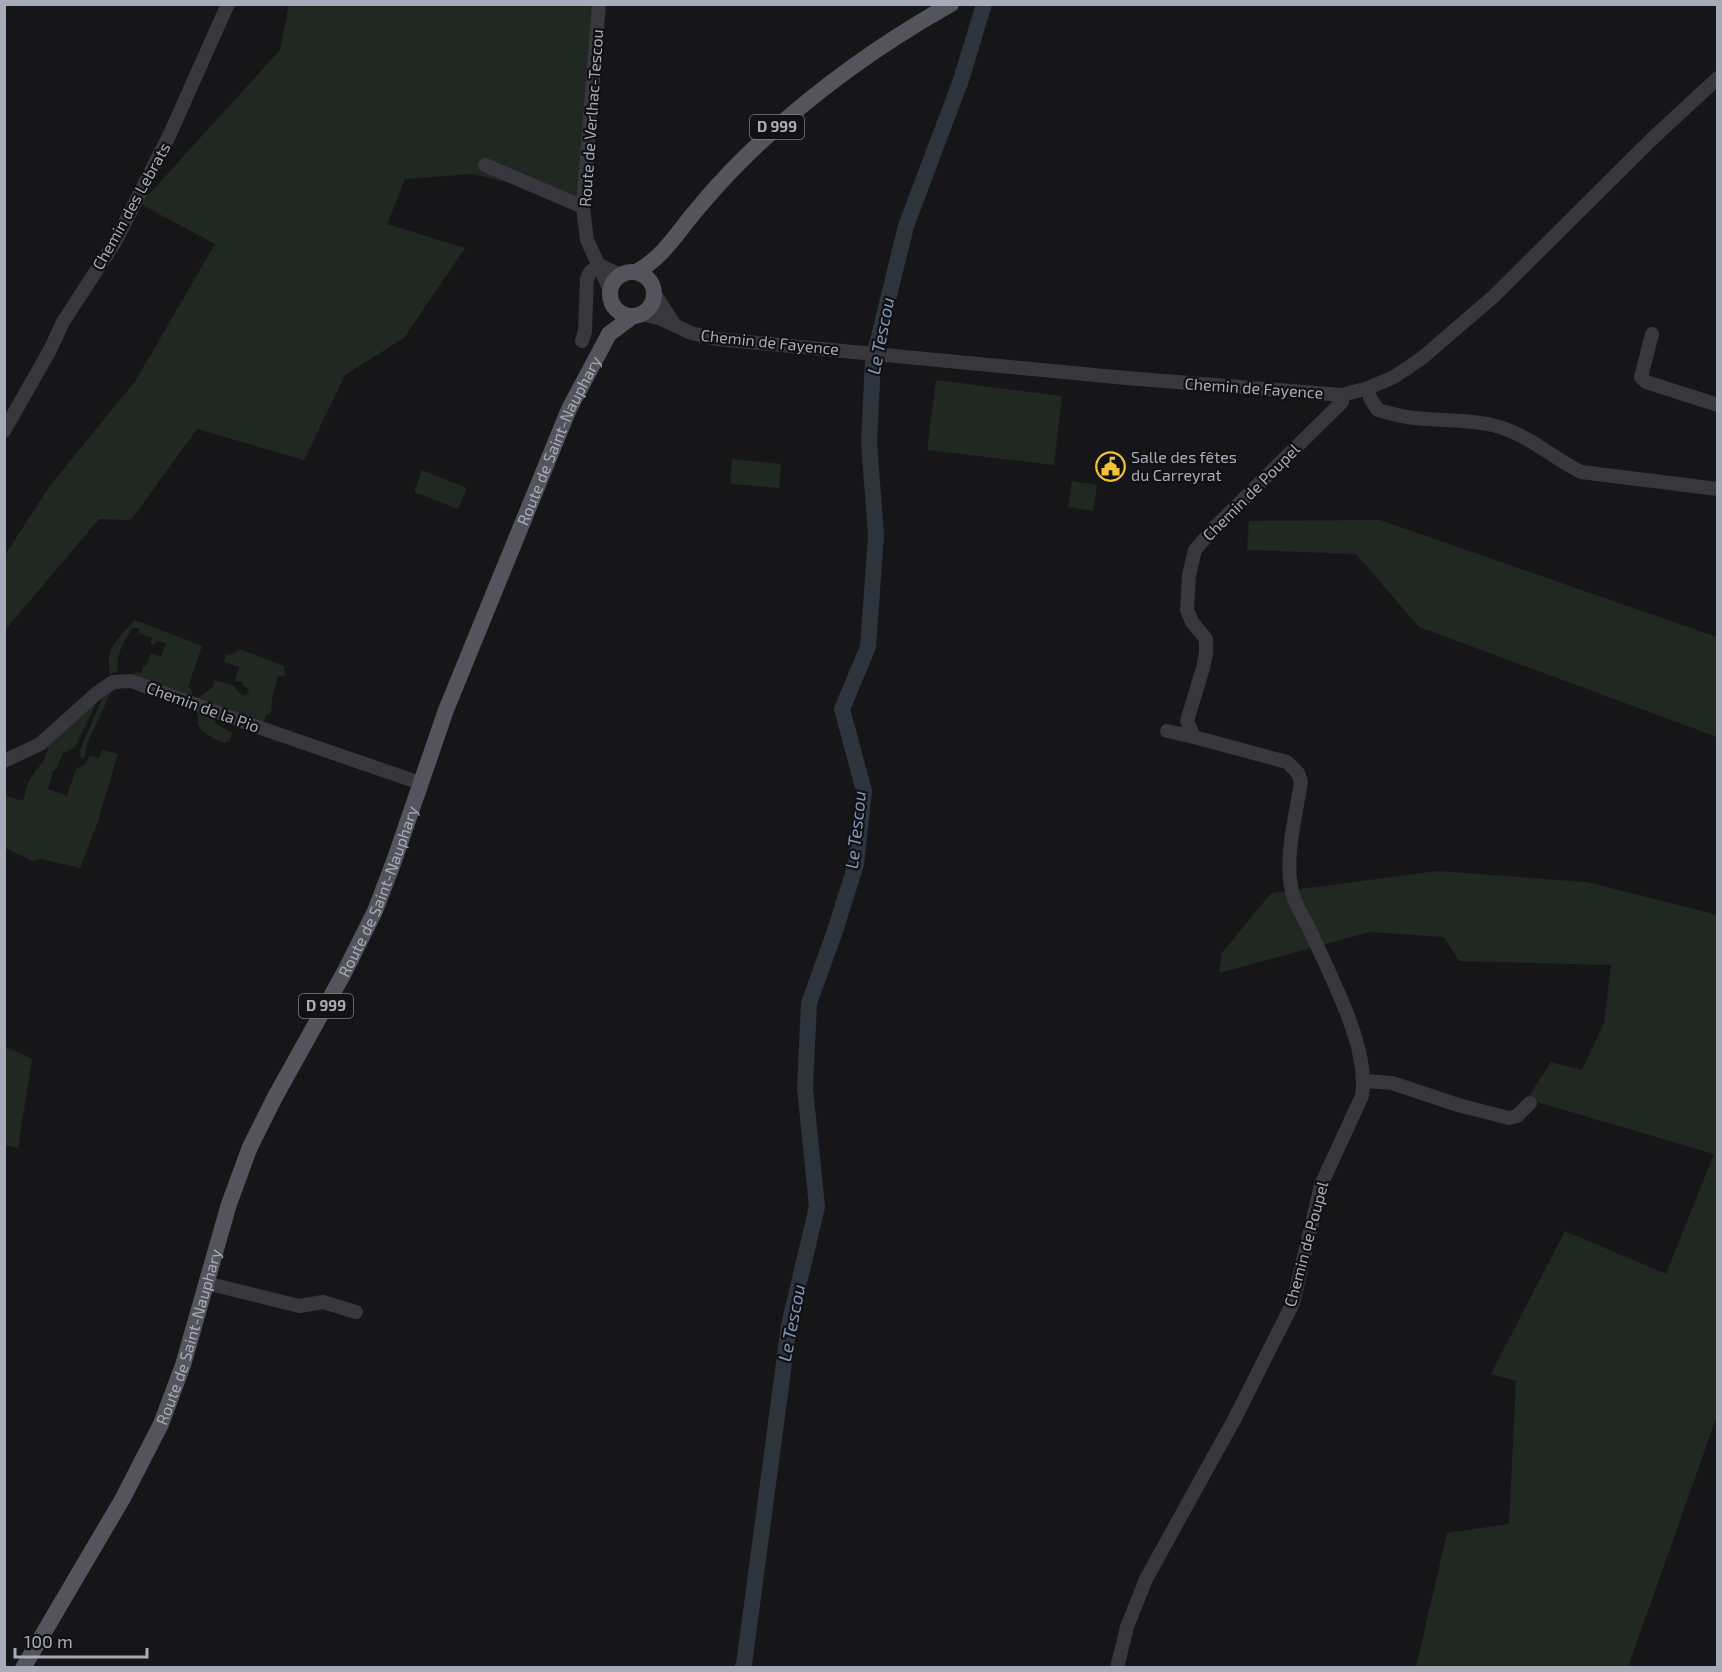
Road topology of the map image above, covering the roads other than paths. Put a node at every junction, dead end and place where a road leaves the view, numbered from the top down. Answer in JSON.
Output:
{"nodes":[{"id":1,"x":228,"y":4,"type":"edge"},
{"id":2,"x":599,"y":4,"type":"edge"},
{"id":3,"x":951,"y":4,"type":"edge"},
{"id":4,"x":1718,"y":78,"type":"edge"},
{"id":5,"x":485,"y":165,"type":"dead end"},
{"id":6,"x":583,"y":207,"type":"junction"},
{"id":7,"x":663,"y":252,"type":"junction"},
{"id":8,"x":599,"y":265,"type":"junction"},
{"id":9,"x":628,"y":273,"type":"junction"},
{"id":10,"x":654,"y":291,"type":"junction"},
{"id":11,"x":612,"y":297,"type":"junction"},
{"id":12,"x":636,"y":315,"type":"junction"},
{"id":13,"x":674,"y":324,"type":"junction"},
{"id":14,"x":609,"y":334,"type":"junction"},
{"id":15,"x":1652,"y":334,"type":"dead end"},
{"id":16,"x":582,"y":341,"type":"dead end"},
{"id":17,"x":1368,"y":388,"type":"junction"},
{"id":18,"x":1342,"y":395,"type":"junction"},
{"id":19,"x":1718,"y":405,"type":"edge"},
{"id":20,"x":4,"y":432,"type":"edge"},
{"id":21,"x":1718,"y":489,"type":"edge"},
{"id":22,"x":1167,"y":731,"type":"dead end"},
{"id":23,"x":1194,"y":737,"type":"junction"},
{"id":24,"x":4,"y":761,"type":"edge"},
{"id":25,"x":420,"y":783,"type":"junction"},
{"id":26,"x":1365,"y":1081,"type":"junction"},
{"id":27,"x":1530,"y":1103,"type":"dead end"},
{"id":28,"x":206,"y":1283,"type":"junction"},
{"id":29,"x":356,"y":1312,"type":"dead end"},
{"id":30,"x":23,"y":1668,"type":"edge"},
{"id":31,"x":1117,"y":1668,"type":"edge"}],
"edges":[{"from":1,"to":20,"type":"street","name":"Chemin des Lebrats"},
{"from":2,"to":6,"type":"street","name":"Route de Verlhac-Tescou"},
{"from":3,"to":7,"type":"main road","number":"D 999"},
{"from":4,"to":17,"type":"street","name":"Chemin de Fayence"},
{"from":5,"to":6,"type":"street"},
{"from":6,"to":8,"type":"street","name":"Route de Verlhac-Tescou"},
{"from":7,"to":9,"type":"main road","number":"D 999"},
{"from":7,"to":10,"type":"main road","number":"D 999"},
{"from":8,"to":9,"type":"street"},
{"from":8,"to":11,"type":"street","name":"Route de Verlhac-Tescou"},
{"from":8,"to":16,"type":"street"},
{"from":9,"to":10,"type":"main road"},
{"from":9,"to":11,"type":"main road"},
{"from":10,"to":12,"type":"main road"},
{"from":10,"to":13,"type":"street"},
{"from":11,"to":12,"type":"main road"},
{"from":11,"to":14,"type":"main road","name":"Route de Saint-Nauphary","number":"D 999"},
{"from":12,"to":13,"type":"street","name":"Chemin de Fayence"},
{"from":12,"to":14,"type":"main road","name":"Route de Saint-Nauphary","number":"D 999"},
{"from":13,"to":18,"type":"street","name":"Chemin de Fayence"},
{"from":14,"to":25,"type":"main road","name":"Route de Saint-Nauphary","number":"D 999"},
{"from":15,"to":19,"type":"street"},
{"from":17,"to":18,"type":"street","name":"Chemin de Fayence"},
{"from":17,"to":21,"type":"street"},
{"from":18,"to":23,"type":"street","name":"Chemin de Poupel"},
{"from":22,"to":23,"type":"street"},
{"from":23,"to":26,"type":"street"},
{"from":24,"to":25,"type":"street","name":"Chemin de la Pio"},
{"from":25,"to":28,"type":"main road","name":"Route de Saint-Nauphary","number":"D 999"},
{"from":26,"to":27,"type":"street"},
{"from":26,"to":31,"type":"street","name":"Chemin de Poupel"},
{"from":28,"to":29,"type":"street"},
{"from":28,"to":30,"type":"main road","name":"Route de Saint-Nauphary","number":"D 999"}]}
